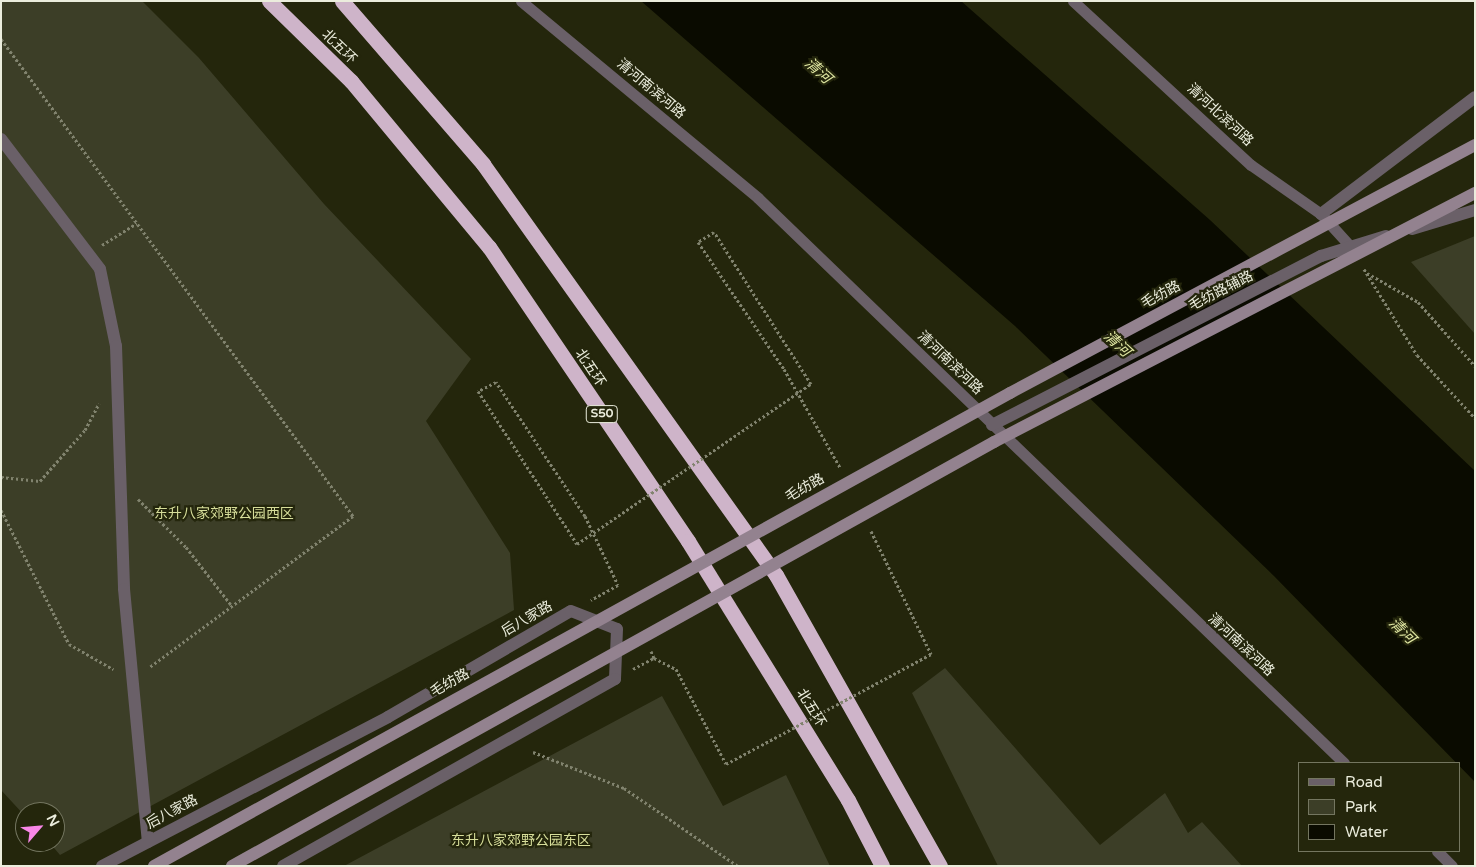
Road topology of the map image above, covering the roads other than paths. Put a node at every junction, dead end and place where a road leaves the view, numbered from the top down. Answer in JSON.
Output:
{"nodes":[{"id":1,"x":269,"y":1,"type":"edge"},
{"id":2,"x":342,"y":1,"type":"edge"},
{"id":3,"x":521,"y":1,"type":"edge"},
{"id":4,"x":1073,"y":1,"type":"edge"},
{"id":5,"x":1475,"y":97,"type":"edge"},
{"id":6,"x":1,"y":139,"type":"edge"},
{"id":7,"x":1475,"y":145,"type":"edge"},
{"id":8,"x":1475,"y":193,"type":"edge"},
{"id":9,"x":1475,"y":210,"type":"edge"},
{"id":10,"x":1321,"y":214,"type":"junction"},
{"id":11,"x":1350,"y":246,"type":"junction"},
{"id":12,"x":992,"y":425,"type":"junction"},
{"id":13,"x":1343,"y":762,"type":"edge"},
{"id":14,"x":148,"y":842,"type":"junction"},
{"id":15,"x":1437,"y":852,"type":"edge"},
{"id":16,"x":102,"y":866,"type":"edge"},
{"id":17,"x":154,"y":866,"type":"edge"},
{"id":18,"x":232,"y":866,"type":"edge"},
{"id":19,"x":283,"y":866,"type":"edge"},
{"id":20,"x":882,"y":866,"type":"edge"},
{"id":21,"x":940,"y":866,"type":"edge"},
{"id":22,"x":1452,"y":866,"type":"edge"}],
"edges":[{"from":1,"to":20,"type":"highway","name":"北五环","number":"S50"},
{"from":2,"to":21,"type":"highway"},
{"from":3,"to":12,"type":"lane","name":"清河南滨河路"},
{"from":4,"to":10,"type":"lane","name":"清河北滨河路"},
{"from":5,"to":10,"type":"street"},
{"from":6,"to":14,"type":"street"},
{"from":7,"to":17,"type":"main road","name":"毛纺路","bridge":true},
{"from":8,"to":18,"type":"main road","bridge":true},
{"from":9,"to":11,"type":"street","name":"毛纺路辅路"},
{"from":10,"to":11,"type":"lane","name":"清河北滨河路"},
{"from":11,"to":12,"type":"street","name":"毛纺路辅路"},
{"from":12,"to":13,"type":"lane","name":"清河南滨河路"},
{"from":14,"to":16,"type":"street","name":"后八家路"},
{"from":14,"to":19,"type":"street","name":"后八家路"},
{"from":15,"to":22,"type":"lane"}]}
